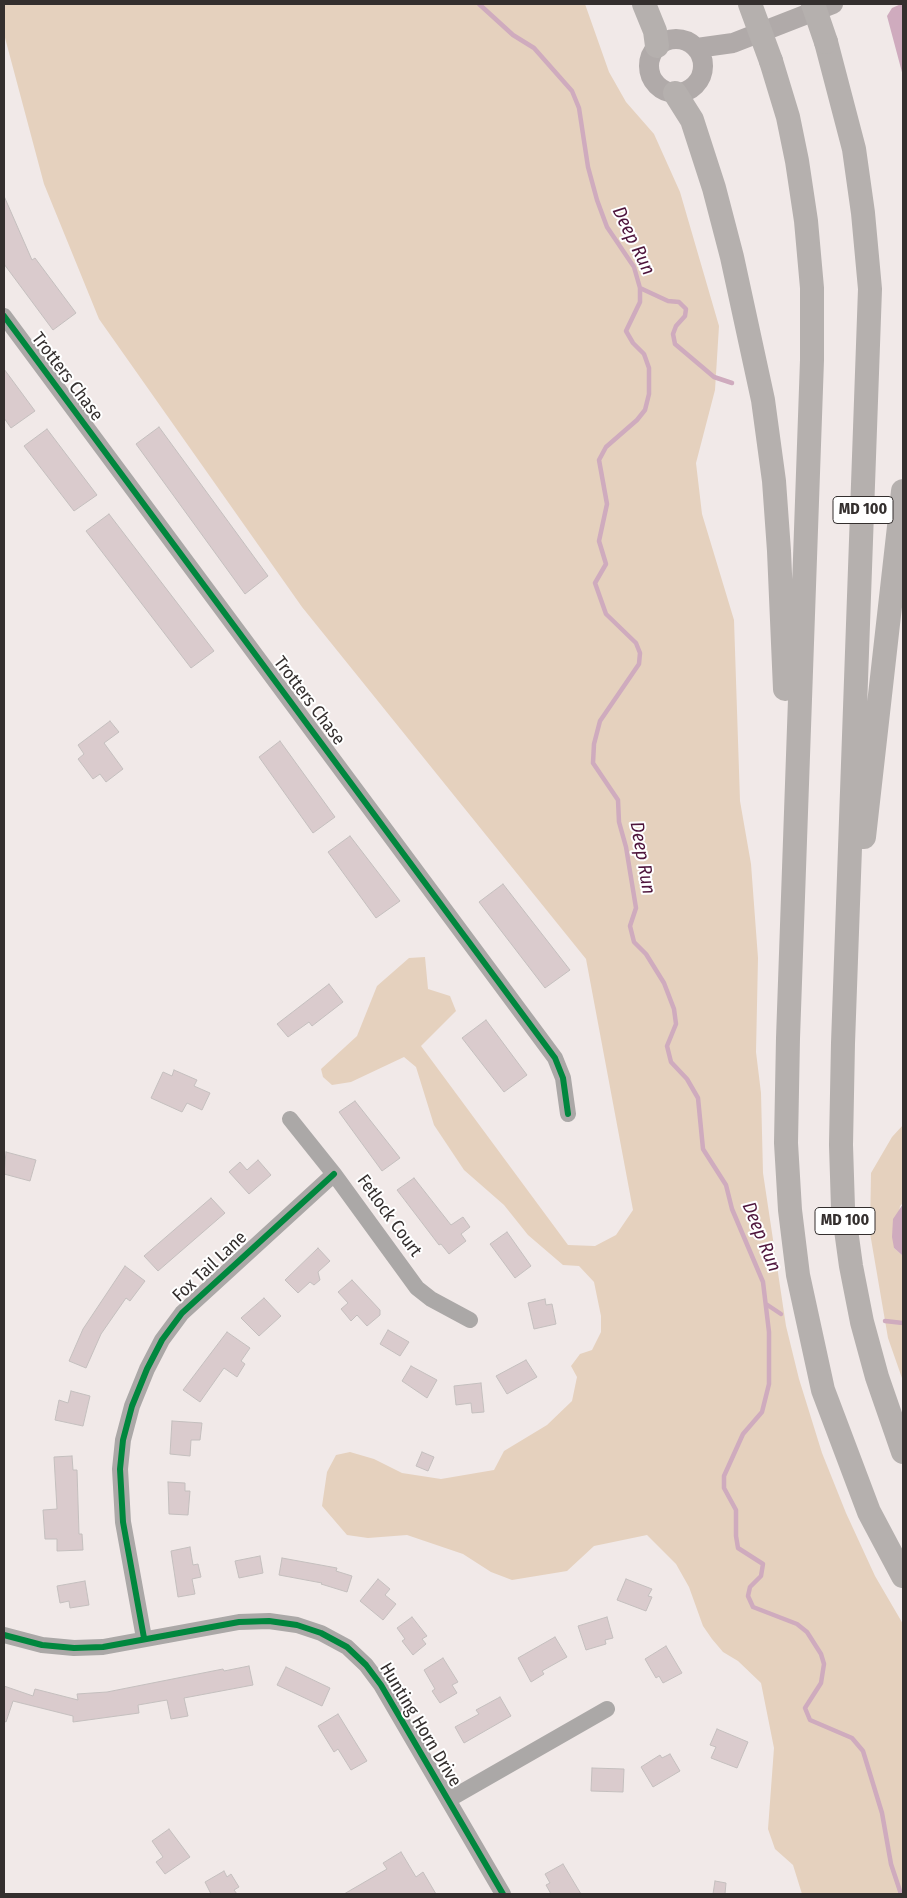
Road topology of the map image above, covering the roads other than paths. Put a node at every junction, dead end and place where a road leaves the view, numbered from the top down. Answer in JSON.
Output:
{"nodes":[{"id":1,"x":644,"y":4,"type":"edge"},
{"id":2,"x":750,"y":4,"type":"edge"},
{"id":3,"x":813,"y":4,"type":"edge"},
{"id":4,"x":833,"y":4,"type":"edge"},
{"id":5,"x":733,"y":43,"type":"junction"},
{"id":6,"x":656,"y":46,"type":"junction"},
{"id":7,"x":697,"y":48,"type":"junction"},
{"id":8,"x":703,"y":69,"type":"junction"},
{"id":9,"x":675,"y":93,"type":"junction"},
{"id":10,"x":4,"y":316,"type":"edge"},
{"id":11,"x":903,"y":491,"type":"edge"},
{"id":12,"x":792,"y":896,"type":"junction"},
{"id":13,"x":845,"y":982,"type":"junction"},
{"id":14,"x":568,"y":1114,"type":"dead end"},
{"id":15,"x":290,"y":1119,"type":"dead end"},
{"id":16,"x":334,"y":1174,"type":"junction"},
{"id":17,"x":470,"y":1320,"type":"dead end"},
{"id":18,"x":903,"y":1452,"type":"edge"},
{"id":19,"x":903,"y":1576,"type":"edge"},
{"id":20,"x":4,"y":1635,"type":"edge"},
{"id":21,"x":144,"y":1638,"type":"junction"},
{"id":22,"x":607,"y":1709,"type":"dead end"},
{"id":23,"x":448,"y":1800,"type":"junction"},
{"id":24,"x":503,"y":1894,"type":"edge"}],
"edges":[{"from":1,"to":6,"type":"highway"},
{"from":2,"to":12,"type":"highway","number":"MD 100","bridge":true},
{"from":3,"to":13,"type":"highway","number":"MD 100","bridge":true},
{"from":4,"to":5,"type":"main road"},
{"from":5,"to":7,"type":"main road"},
{"from":5,"to":8,"type":"main road"},
{"from":6,"to":7,"type":"main road"},
{"from":6,"to":9,"type":"main road"},
{"from":7,"to":8,"type":"main road"},
{"from":8,"to":9,"type":"main road"},
{"from":9,"to":12,"type":"highway"},
{"from":10,"to":14,"type":"street","name":"Trotters Chase"},
{"from":11,"to":13,"type":"highway"},
{"from":12,"to":19,"type":"highway","number":"MD 100"},
{"from":13,"to":18,"type":"highway","number":"MD 100"},
{"from":15,"to":16,"type":"street","name":"Fetlock Court"},
{"from":16,"to":17,"type":"street","name":"Fetlock Court"},
{"from":16,"to":21,"type":"street","name":"Fox Tail Lane"},
{"from":20,"to":21,"type":"street","name":"Hunting Horn Drive"},
{"from":21,"to":23,"type":"street","name":"Hunting Horn Drive"},
{"from":22,"to":23,"type":"street"},
{"from":23,"to":24,"type":"street","name":"Hunting Horn Drive"}]}
